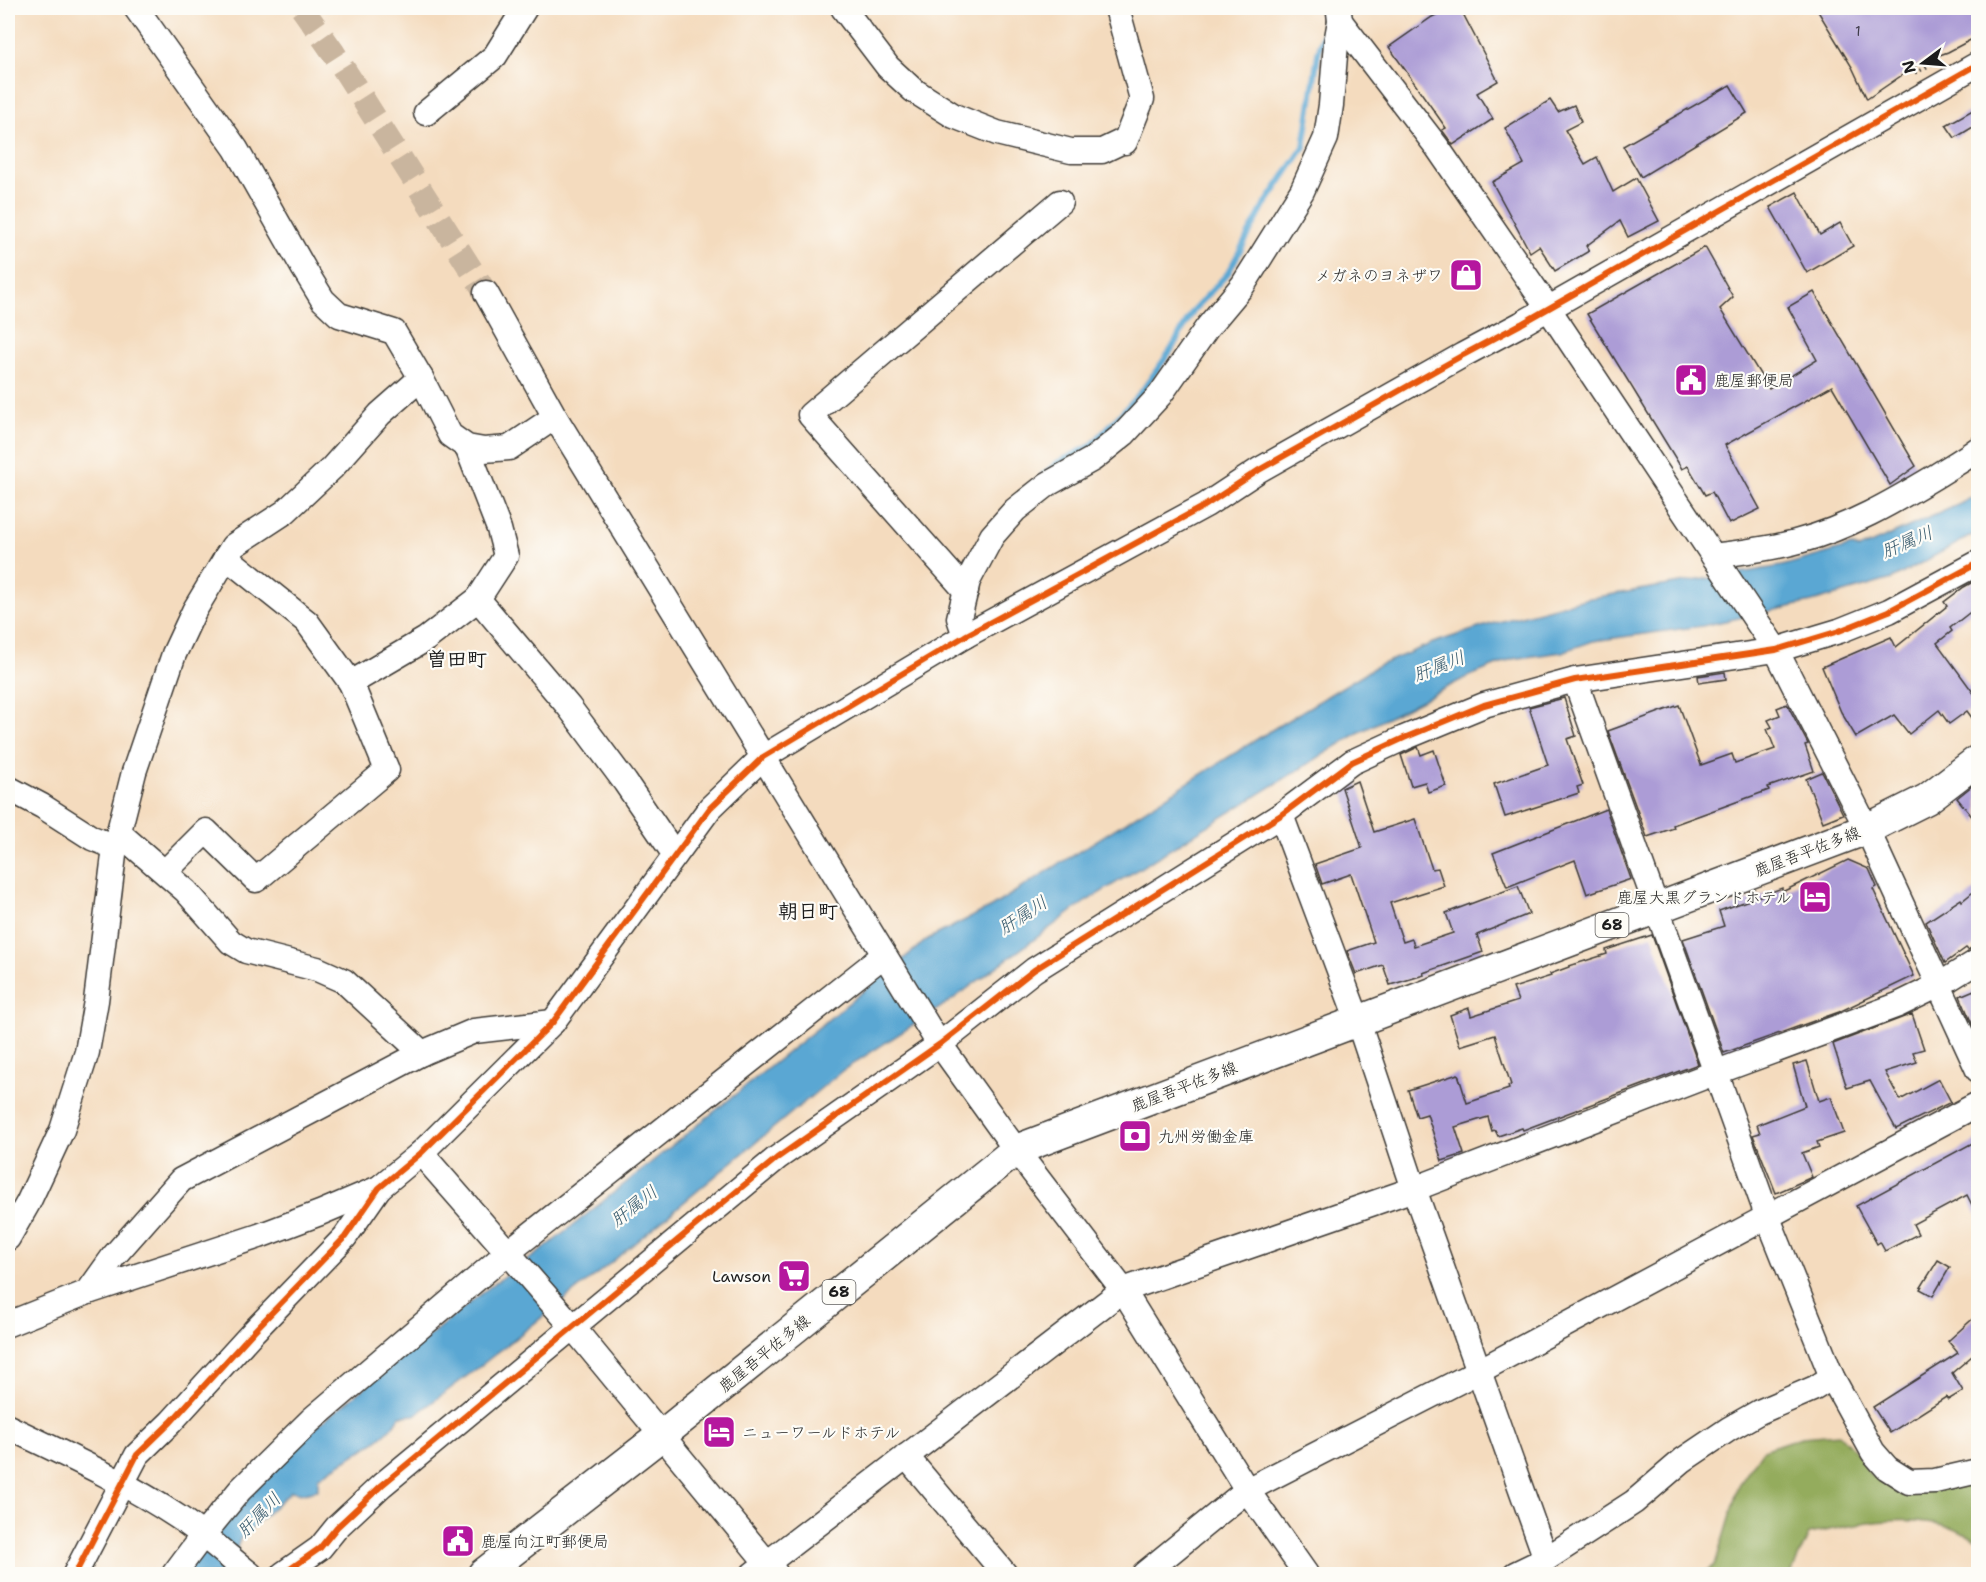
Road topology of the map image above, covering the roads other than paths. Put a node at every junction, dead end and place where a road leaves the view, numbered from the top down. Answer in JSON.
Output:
{"nodes":[{"id":1,"x":136,"y":8,"type":"edge"},
{"id":2,"x":525,"y":8,"type":"edge"},
{"id":3,"x":843,"y":8,"type":"edge"},
{"id":4,"x":1117,"y":8,"type":"edge"},
{"id":5,"x":1339,"y":14,"type":"edge"},
{"id":6,"x":1978,"y":64,"type":"edge"},
{"id":7,"x":426,"y":113,"type":"dead end"},
{"id":8,"x":1060,"y":202,"type":"dead end"},
{"id":9,"x":486,"y":293,"type":"tunnel mouth"},
{"id":10,"x":1548,"y":308,"type":"junction"},
{"id":11,"x":421,"y":378,"type":"junction"},
{"id":12,"x":555,"y":417,"type":"junction"},
{"id":13,"x":467,"y":447,"type":"junction"},
{"id":14,"x":1978,"y":449,"type":"edge"},
{"id":15,"x":226,"y":557,"type":"junction"},
{"id":16,"x":1717,"y":562,"type":"junction"},
{"id":17,"x":1978,"y":563,"type":"edge"},
{"id":18,"x":966,"y":591,"type":"junction"},
{"id":19,"x":478,"y":599,"type":"junction"},
{"id":20,"x":965,"y":636,"type":"junction"},
{"id":21,"x":1773,"y":646,"type":"junction"},
{"id":22,"x":1575,"y":680,"type":"junction"},
{"id":23,"x":351,"y":683,"type":"junction"},
{"id":24,"x":763,"y":757,"type":"junction"},
{"id":25,"x":1978,"y":760,"type":"edge"},
{"id":26,"x":8,"y":788,"type":"edge"},
{"id":27,"x":1281,"y":815,"type":"junction"},
{"id":28,"x":1867,"y":829,"type":"junction"},
{"id":29,"x":117,"y":840,"type":"junction"},
{"id":30,"x":675,"y":855,"type":"junction"},
{"id":31,"x":165,"y":872,"type":"junction"},
{"id":32,"x":1657,"y":908,"type":"junction"},
{"id":33,"x":887,"y":960,"type":"junction"},
{"id":34,"x":1978,"y":961,"type":"edge"},
{"id":35,"x":1939,"y":985,"type":"junction"},
{"id":36,"x":1358,"y":1021,"type":"junction"},
{"id":37,"x":553,"y":1022,"type":"junction"},
{"id":38,"x":937,"y":1040,"type":"junction"},
{"id":39,"x":422,"y":1053,"type":"junction"},
{"id":40,"x":1978,"y":1070,"type":"edge"},
{"id":41,"x":1717,"y":1072,"type":"junction"},
{"id":42,"x":1978,"y":1104,"type":"edge"},
{"id":43,"x":1016,"y":1150,"type":"junction"},
{"id":44,"x":421,"y":1153,"type":"junction"},
{"id":45,"x":379,"y":1188,"type":"junction"},
{"id":46,"x":1414,"y":1189,"type":"junction"},
{"id":47,"x":1768,"y":1218,"type":"junction"},
{"id":48,"x":8,"y":1238,"type":"edge"},
{"id":49,"x":511,"y":1256,"type":"junction"},
{"id":50,"x":1123,"y":1290,"type":"junction"},
{"id":51,"x":88,"y":1292,"type":"junction"},
{"id":52,"x":569,"y":1323,"type":"junction"},
{"id":53,"x":8,"y":1324,"type":"edge"},
{"id":54,"x":1479,"y":1371,"type":"junction"},
{"id":55,"x":1832,"y":1377,"type":"junction"},
{"id":56,"x":8,"y":1427,"type":"edge"},
{"id":57,"x":662,"y":1435,"type":"junction"},
{"id":58,"x":906,"y":1456,"type":"junction"},
{"id":59,"x":1978,"y":1471,"type":"edge"},
{"id":60,"x":121,"y":1482,"type":"junction"},
{"id":61,"x":1247,"y":1490,"type":"junction"},
{"id":62,"x":206,"y":1538,"type":"junction"},
{"id":63,"x":1546,"y":1559,"type":"junction"},
{"id":64,"x":765,"y":1571,"type":"edge"},
{"id":65,"x":75,"y":1575,"type":"edge"},
{"id":66,"x":174,"y":1575,"type":"edge"},
{"id":67,"x":250,"y":1575,"type":"edge"},
{"id":68,"x":282,"y":1575,"type":"edge"},
{"id":69,"x":483,"y":1575,"type":"edge"},
{"id":70,"x":1005,"y":1575,"type":"edge"},
{"id":71,"x":1144,"y":1575,"type":"edge"},
{"id":72,"x":1306,"y":1575,"type":"edge"},
{"id":73,"x":1515,"y":1575,"type":"edge"}],
"edges":[{"from":1,"to":11,"type":"street"},
{"from":2,"to":7,"type":"street"},
{"from":3,"to":4,"type":"street"},
{"from":5,"to":10,"type":"street"},
{"from":5,"to":18,"type":"street"},
{"from":6,"to":10,"type":"street"},
{"from":8,"to":18,"type":"street"},
{"from":9,"to":12,"type":"street"},
{"from":10,"to":16,"type":"street"},
{"from":10,"to":20,"type":"street"},
{"from":11,"to":13,"type":"street"},
{"from":11,"to":15,"type":"street"},
{"from":12,"to":13,"type":"street"},
{"from":12,"to":24,"type":"street"},
{"from":13,"to":19,"type":"street"},
{"from":14,"to":16,"type":"street"},
{"from":15,"to":23,"type":"street"},
{"from":15,"to":29,"type":"street"},
{"from":16,"to":21,"type":"street"},
{"from":17,"to":21,"type":"street"},
{"from":18,"to":20,"type":"street"},
{"from":19,"to":23,"type":"street"},
{"from":19,"to":30,"type":"street"},
{"from":20,"to":24,"type":"street"},
{"from":21,"to":22,"type":"street"},
{"from":21,"to":28,"type":"street"},
{"from":22,"to":27,"type":"street"},
{"from":22,"to":32,"type":"street"},
{"from":23,"to":31,"type":"street"},
{"from":24,"to":30,"type":"street"},
{"from":24,"to":33,"type":"street"},
{"from":25,"to":28,"type":"main road","name":"鹿屋吾平佐多線","number":"68"},
{"from":26,"to":29,"type":"street"},
{"from":27,"to":36,"type":"street"},
{"from":27,"to":38,"type":"street"},
{"from":28,"to":32,"type":"main road","name":"鹿屋吾平佐多線","number":"68"},
{"from":28,"to":35,"type":"street"},
{"from":29,"to":31,"type":"street"},
{"from":29,"to":48,"type":"street"},
{"from":30,"to":37,"type":"street"},
{"from":31,"to":39,"type":"street"},
{"from":32,"to":36,"type":"main road","name":"鹿屋吾平佐多線","number":"68"},
{"from":32,"to":41,"type":"street"},
{"from":33,"to":38,"type":"street"},
{"from":33,"to":49,"type":"street"},
{"from":34,"to":35,"type":"street"},
{"from":35,"to":40,"type":"street"},
{"from":35,"to":41,"type":"street"},
{"from":36,"to":43,"type":"main road","name":"鹿屋吾平佐多線","number":"68"},
{"from":36,"to":46,"type":"street"},
{"from":37,"to":39,"type":"street"},
{"from":37,"to":44,"type":"street"},
{"from":38,"to":43,"type":"street"},
{"from":38,"to":52,"type":"street"},
{"from":39,"to":51,"type":"street"},
{"from":41,"to":46,"type":"street"},
{"from":41,"to":47,"type":"street"},
{"from":42,"to":47,"type":"street"},
{"from":43,"to":50,"type":"street"},
{"from":43,"to":57,"type":"main road","name":"鹿屋吾平佐多線","number":"68"},
{"from":44,"to":45,"type":"street"},
{"from":44,"to":49,"type":"street"},
{"from":45,"to":51,"type":"street"},
{"from":45,"to":60,"type":"street"},
{"from":46,"to":50,"type":"street"},
{"from":46,"to":54,"type":"street"},
{"from":47,"to":54,"type":"street"},
{"from":47,"to":55,"type":"street"},
{"from":49,"to":52,"type":"street"},
{"from":49,"to":62,"type":"street"},
{"from":50,"to":58,"type":"street"},
{"from":50,"to":61,"type":"street"},
{"from":51,"to":53,"type":"street"},
{"from":52,"to":57,"type":"street"},
{"from":52,"to":68,"type":"street"},
{"from":54,"to":61,"type":"street"},
{"from":54,"to":63,"type":"street"},
{"from":55,"to":59,"type":"street"},
{"from":55,"to":63,"type":"street"},
{"from":56,"to":60,"type":"street"},
{"from":57,"to":64,"type":"street"},
{"from":57,"to":69,"type":"main road","name":"鹿屋吾平佐多線","number":"68"},
{"from":58,"to":64,"type":"street"},
{"from":58,"to":70,"type":"street"},
{"from":60,"to":62,"type":"street"},
{"from":60,"to":65,"type":"street"},
{"from":61,"to":71,"type":"street"},
{"from":61,"to":72,"type":"street"},
{"from":62,"to":66,"type":"street"},
{"from":62,"to":67,"type":"street"},
{"from":63,"to":73,"type":"street"}]}
